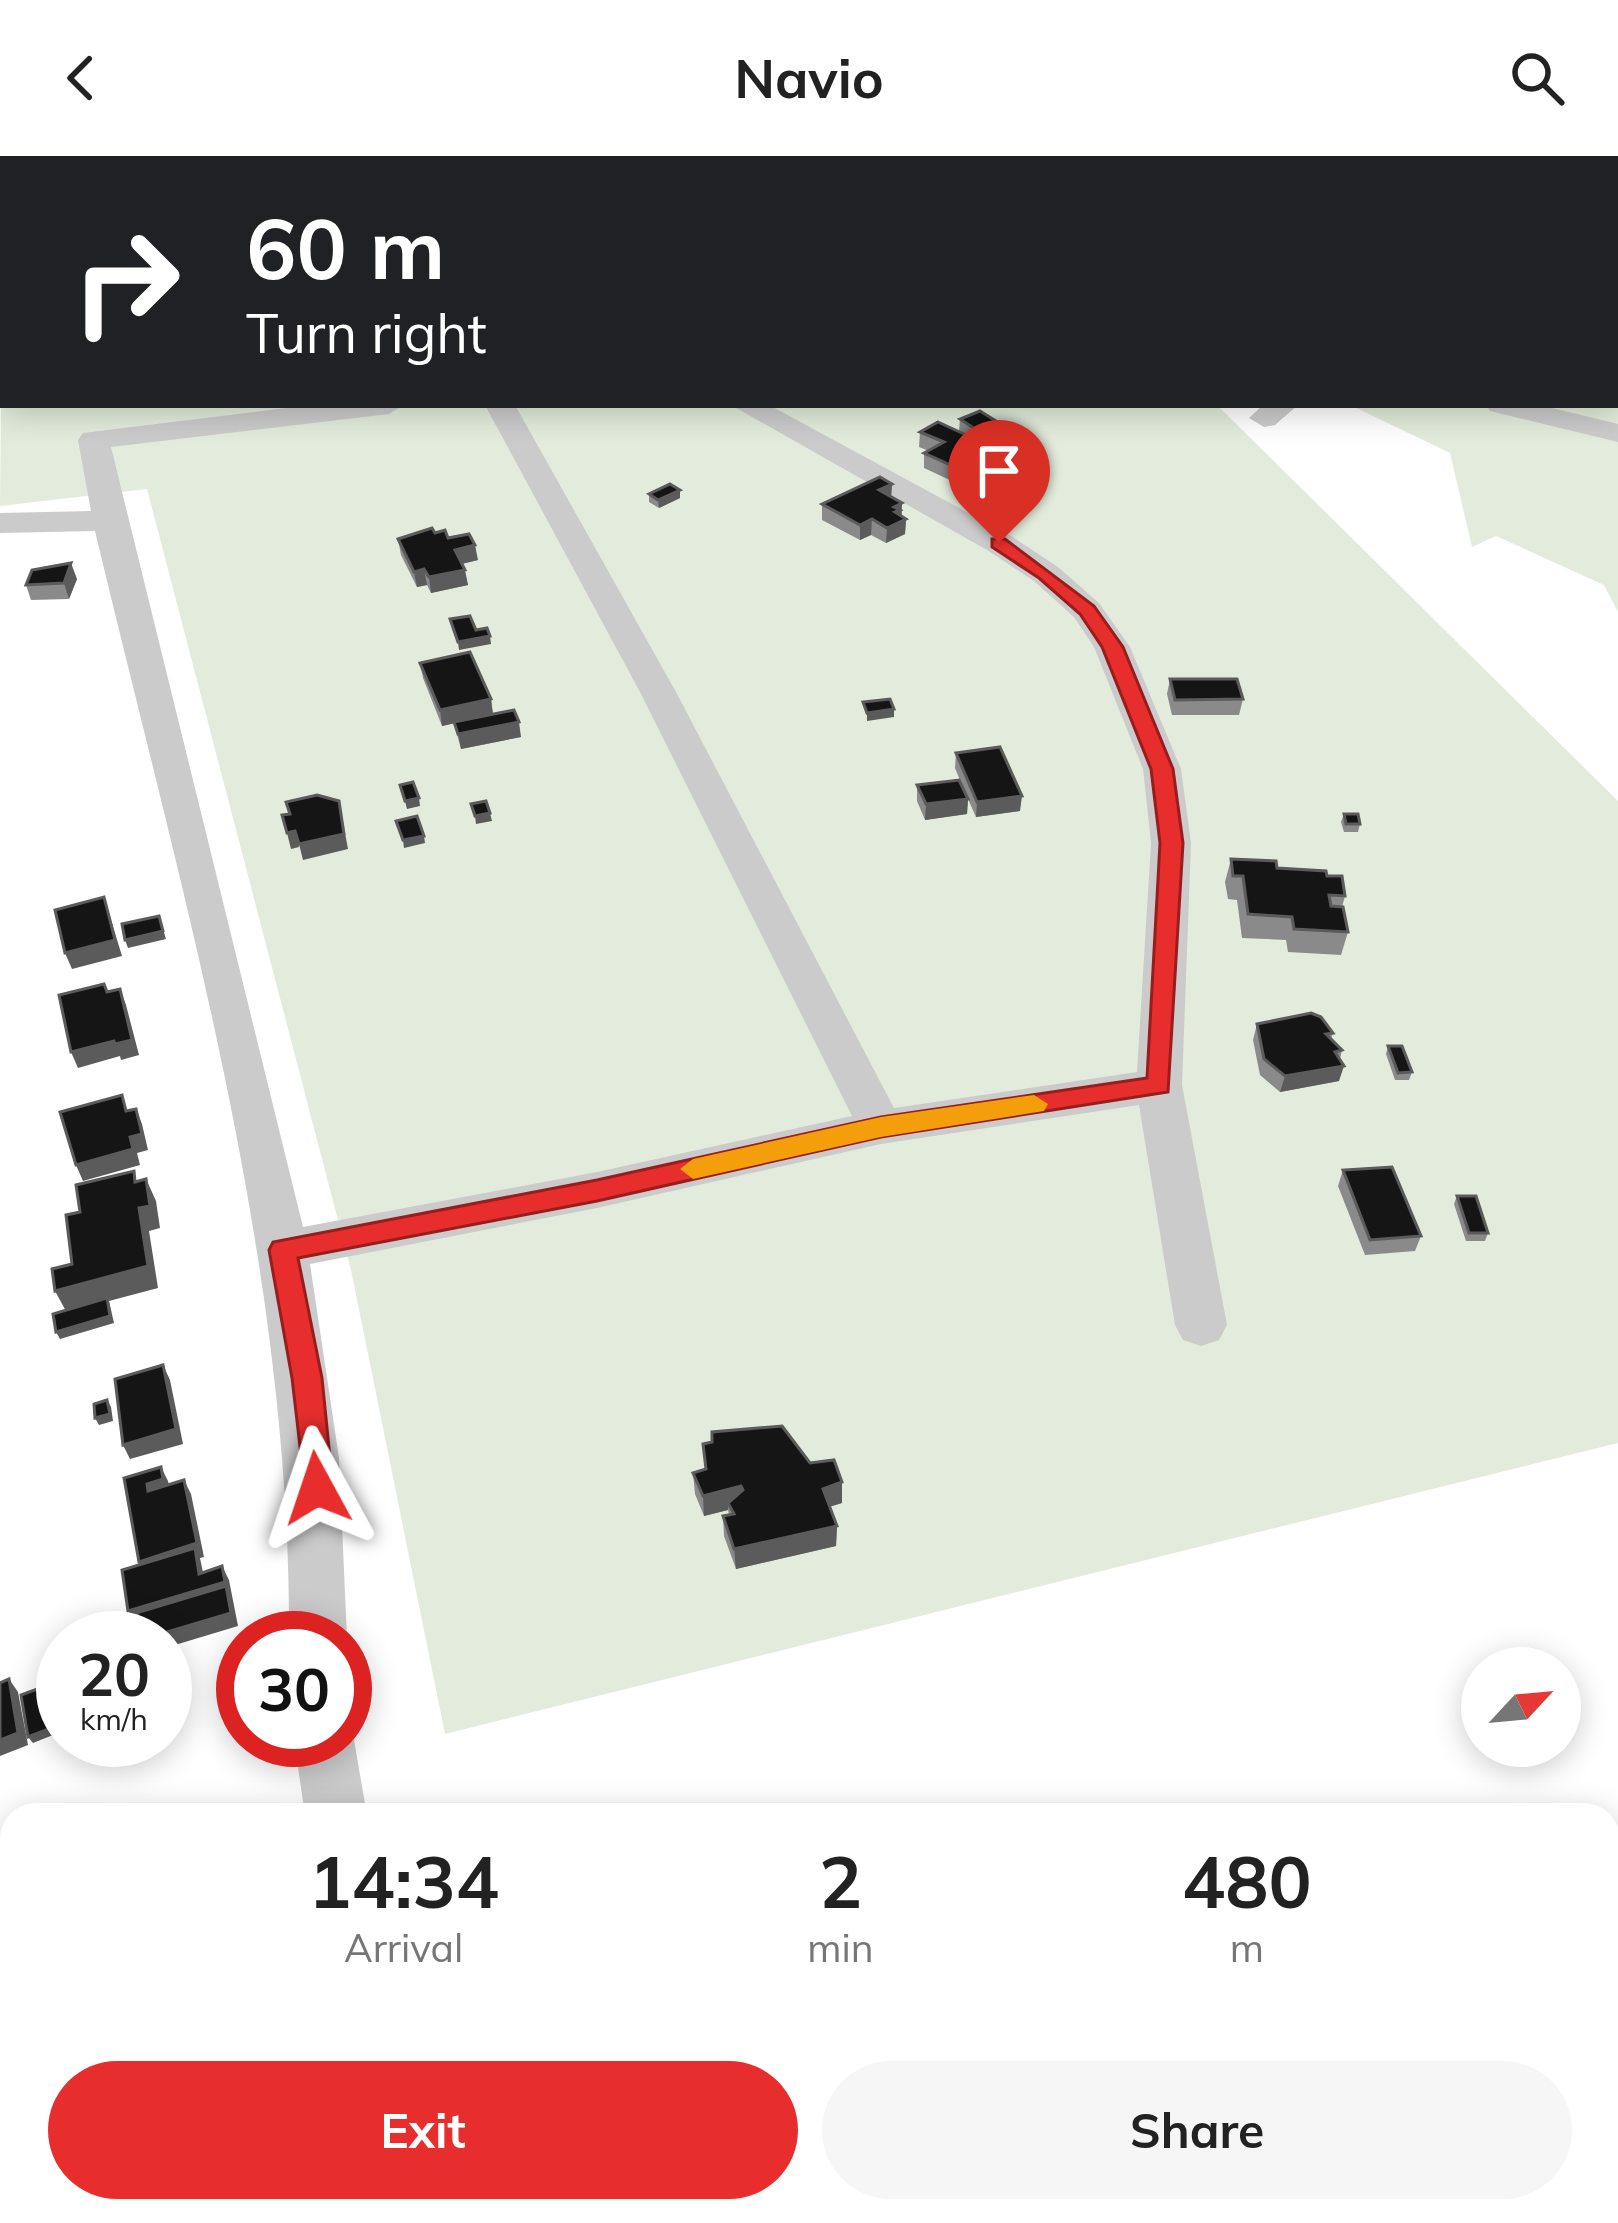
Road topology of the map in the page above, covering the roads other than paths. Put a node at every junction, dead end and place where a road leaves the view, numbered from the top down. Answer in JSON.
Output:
{"nodes":[{"id":1,"x":92,"y":408,"type":"edge"},
{"id":2,"x":364,"y":408,"type":"edge"},
{"id":3,"x":502,"y":408,"type":"edge"},
{"id":4,"x":752,"y":408,"type":"edge"},
{"id":5,"x":1514,"y":408,"type":"edge"},
{"id":6,"x":1618,"y":433,"type":"edge"},
{"id":7,"x":94,"y":440,"type":"junction"},
{"id":8,"x":109,"y":521,"type":"junction"},
{"id":9,"x":0,"y":523,"type":"edge"},
{"id":10,"x":1159,"y":1085,"type":"junction"},
{"id":11,"x":881,"y":1127,"type":"junction"},
{"id":12,"x":283,"y":1250,"type":"junction"},
{"id":13,"x":1201,"y":1325,"type":"dead end"},
{"id":14,"x":319,"y":1611,"type":"edge"},
{"id":15,"x":329,"y":1767,"type":"edge"},
{"id":16,"x":335,"y":1803,"type":"edge"}],
"edges":[{"from":1,"to":7,"type":"street"},
{"from":2,"to":7,"type":"street"},
{"from":3,"to":11,"type":"street"},
{"from":4,"to":10,"type":"street"},
{"from":5,"to":6,"type":"street"},
{"from":7,"to":8,"type":"street"},
{"from":8,"to":9,"type":"street"},
{"from":8,"to":12,"type":"street"},
{"from":10,"to":11,"type":"street"},
{"from":10,"to":13,"type":"street"},
{"from":11,"to":12,"type":"street"},
{"from":12,"to":14,"type":"street"},
{"from":15,"to":16,"type":"street"}]}
